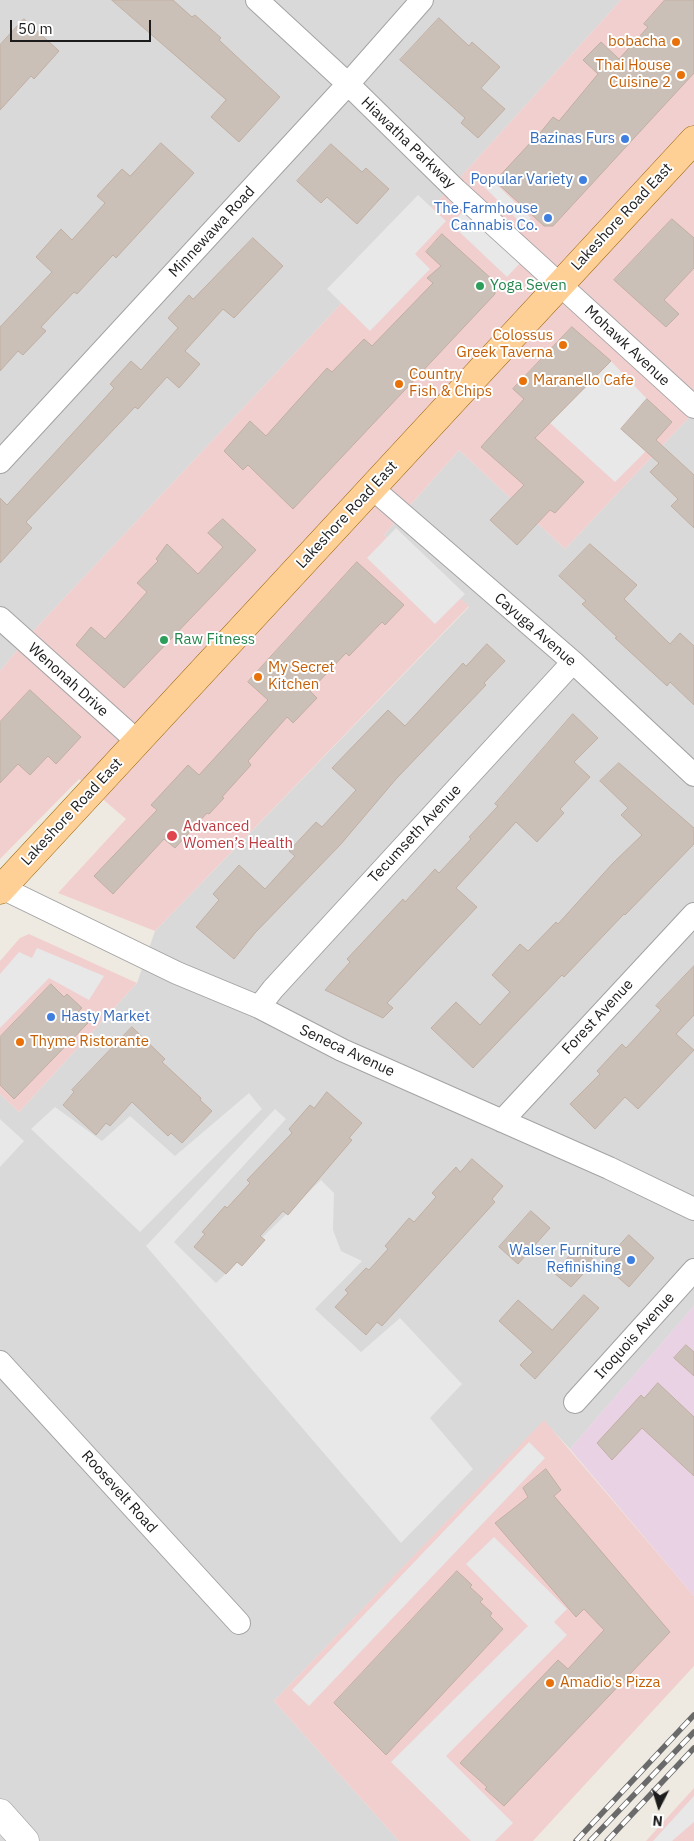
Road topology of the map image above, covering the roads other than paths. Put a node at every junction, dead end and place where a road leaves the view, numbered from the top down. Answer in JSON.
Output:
{"nodes":[{"id":1,"x":257,"y":0,"type":"edge"},
{"id":2,"x":422,"y":0,"type":"edge"},
{"id":3,"x":348,"y":84,"type":"junction"},
{"id":4,"x":694,"y":140,"type":"edge"},
{"id":5,"x":560,"y":284,"type":"junction"},
{"id":6,"x":694,"y":407,"type":"edge"},
{"id":7,"x":0,"y":462,"type":"edge"},
{"id":8,"x":372,"y":488,"type":"junction"},
{"id":9,"x":0,"y":618,"type":"edge"},
{"id":10,"x":572,"y":662,"type":"junction"},
{"id":11,"x":138,"y":741,"type":"junction"},
{"id":12,"x":694,"y":775,"type":"edge"},
{"id":13,"x":1,"y":889,"type":"edge"},
{"id":14,"x":694,"y":914,"type":"edge"},
{"id":15,"x":259,"y":1007,"type":"junction"},
{"id":16,"x":502,"y":1121,"type":"junction"},
{"id":17,"x":694,"y":1209,"type":"edge"},
{"id":18,"x":694,"y":1270,"type":"edge"},
{"id":19,"x":0,"y":1362,"type":"edge"},
{"id":20,"x":575,"y":1402,"type":"dead end"},
{"id":21,"x":239,"y":1622,"type":"dead end"},
{"id":22,"x":0,"y":1813,"type":"edge"},
{"id":23,"x":25,"y":1841,"type":"edge"}],
"edges":[{"from":1,"to":3,"type":"street","name":"Hiawatha Parkway"},
{"from":2,"to":3,"type":"street","name":"Minnewawa Road"},
{"from":3,"to":5,"type":"street","name":"Hiawatha Parkway"},
{"from":3,"to":7,"type":"street","name":"Minnewawa Road"},
{"from":4,"to":5,"type":"main road","name":"Lakeshore Road East"},
{"from":5,"to":6,"type":"street","name":"Mohawk Avenue"},
{"from":5,"to":8,"type":"main road","name":"Lakeshore Road East"},
{"from":8,"to":10,"type":"street","name":"Cayuga Avenue"},
{"from":8,"to":11,"type":"main road","name":"Lakeshore Road East"},
{"from":9,"to":11,"type":"street","name":"Wenonah Drive"},
{"from":10,"to":12,"type":"street","name":"Cayuga Avenue"},
{"from":10,"to":15,"type":"street","name":"Tecumseth Avenue"},
{"from":11,"to":13,"type":"main road","name":"Lakeshore Road East"},
{"from":13,"to":15,"type":"street","name":"Seneca Avenue"},
{"from":14,"to":16,"type":"street","name":"Forest Avenue"},
{"from":15,"to":16,"type":"street","name":"Seneca Avenue"},
{"from":16,"to":17,"type":"street","name":"Seneca Avenue"},
{"from":18,"to":20,"type":"street","name":"Iroquois Avenue"},
{"from":19,"to":21,"type":"street","name":"Roosevelt Road"},
{"from":22,"to":23,"type":"street"}]}
